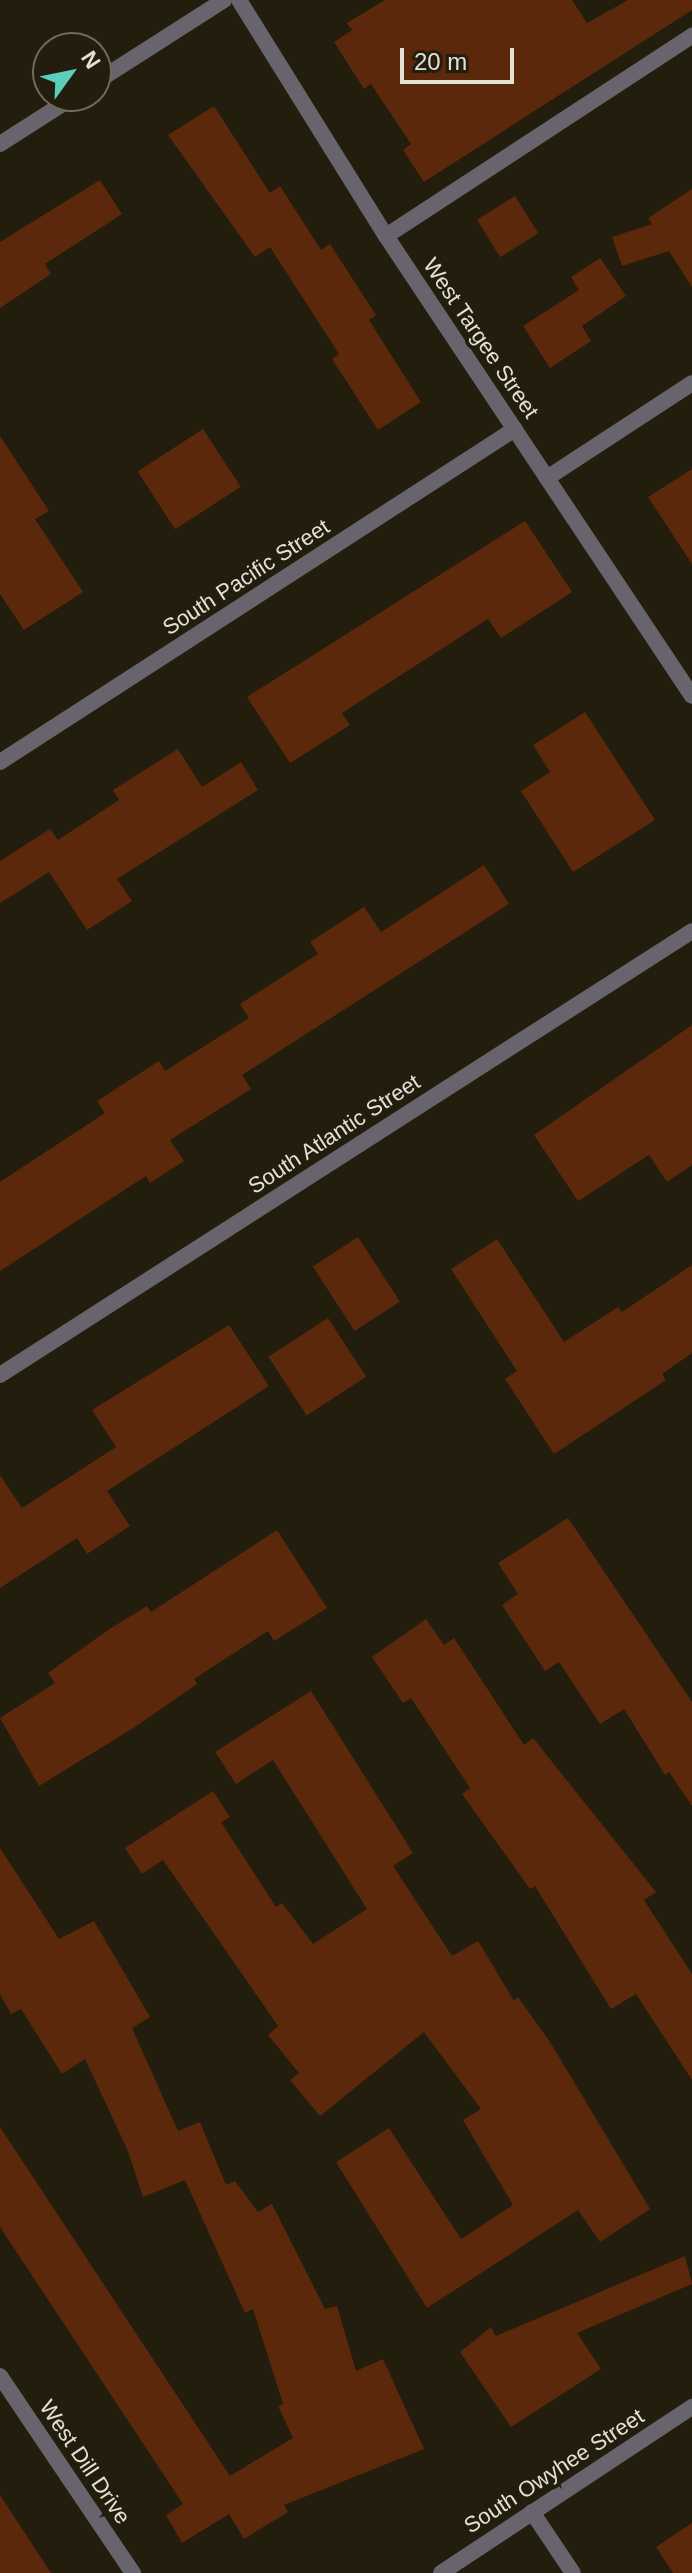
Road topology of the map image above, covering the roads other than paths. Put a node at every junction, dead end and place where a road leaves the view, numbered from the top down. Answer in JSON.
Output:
{"nodes":[{"id":1,"x":224,"y":0,"type":"edge"},
{"id":2,"x":239,"y":0,"type":"edge"},
{"id":3,"x":692,"y":36,"type":"edge"},
{"id":4,"x":112,"y":72,"type":"edge"},
{"id":5,"x":50,"y":112,"type":"edge"},
{"id":6,"x":0,"y":144,"type":"edge"},
{"id":7,"x":386,"y":236,"type":"junction"},
{"id":8,"x":692,"y":383,"type":"edge"},
{"id":9,"x":515,"y":429,"type":"junction"},
{"id":10,"x":547,"y":478,"type":"junction"},
{"id":11,"x":692,"y":696,"type":"edge"},
{"id":12,"x":0,"y":762,"type":"edge"},
{"id":13,"x":692,"y":931,"type":"edge"},
{"id":14,"x":0,"y":1375,"type":"edge"},
{"id":15,"x":0,"y":2376,"type":"edge"},
{"id":16,"x":692,"y":2407,"type":"edge"},
{"id":17,"x":532,"y":2512,"type":"junction"},
{"id":18,"x":133,"y":2573,"type":"edge"},
{"id":19,"x":441,"y":2573,"type":"edge"},
{"id":20,"x":573,"y":2573,"type":"edge"}],
"edges":[{"from":1,"to":4,"type":"street"},
{"from":2,"to":7,"type":"street","name":"West Targee Street"},
{"from":3,"to":7,"type":"street"},
{"from":5,"to":6,"type":"street"},
{"from":7,"to":9,"type":"street","name":"West Targee Street"},
{"from":8,"to":10,"type":"street"},
{"from":9,"to":10,"type":"street","name":"West Targee Street"},
{"from":9,"to":12,"type":"street","name":"South Pacific Street"},
{"from":10,"to":11,"type":"street","name":"West Targee Street"},
{"from":13,"to":14,"type":"street","name":"South Atlantic Street"},
{"from":15,"to":18,"type":"street","name":"West Dill Drive"},
{"from":16,"to":17,"type":"street","name":"South Owyhee Street"},
{"from":17,"to":19,"type":"street","name":"South Owyhee Street"},
{"from":17,"to":20,"type":"street"}]}
